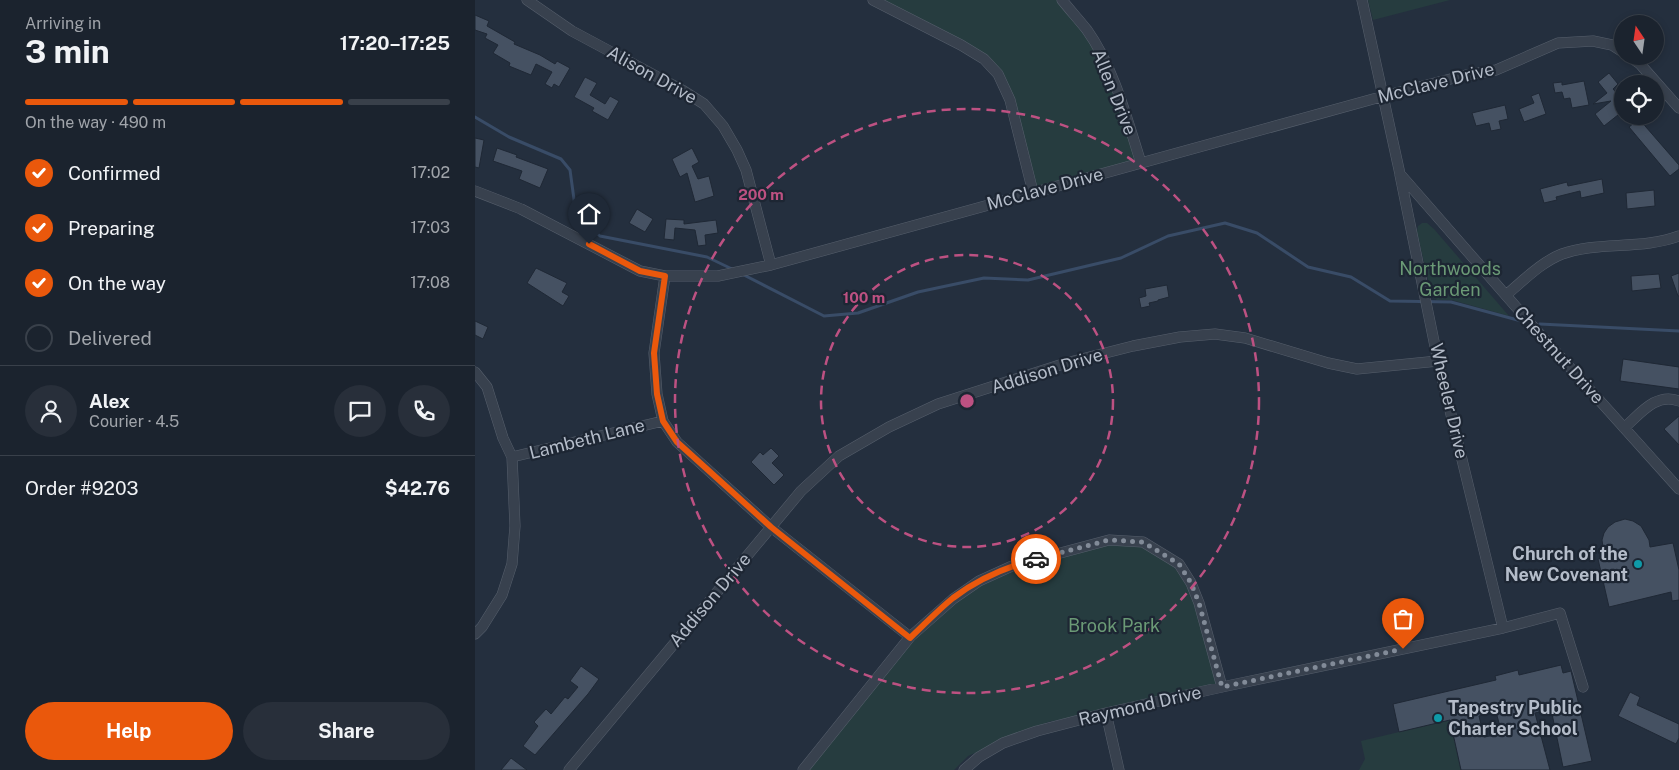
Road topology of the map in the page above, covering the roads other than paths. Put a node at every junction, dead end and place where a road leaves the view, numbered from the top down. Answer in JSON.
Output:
{"nodes":[{"id":1,"x":527,"y":0,"type":"edge"},
{"id":2,"x":873,"y":0,"type":"edge"},
{"id":3,"x":1062,"y":0,"type":"edge"},
{"id":4,"x":1362,"y":0,"type":"edge"},
{"id":5,"x":1614,"y":46,"type":"edge"},
{"id":6,"x":1641,"y":65,"type":"edge"},
{"id":7,"x":1384,"y":96,"type":"junction"},
{"id":8,"x":1679,"y":108,"type":"edge"},
{"id":9,"x":1141,"y":163,"type":"junction"},
{"id":10,"x":1400,"y":174,"type":"junction"},
{"id":11,"x":475,"y":191,"type":"edge"},
{"id":12,"x":1033,"y":192,"type":"junction"},
{"id":13,"x":1679,"y":236,"type":"edge"},
{"id":14,"x":771,"y":265,"type":"junction"},
{"id":15,"x":665,"y":276,"type":"junction"},
{"id":16,"x":1506,"y":294,"type":"junction"},
{"id":17,"x":1438,"y":360,"type":"junction"},
{"id":18,"x":475,"y":372,"type":"edge"},
{"id":19,"x":1679,"y":401,"type":"edge"},
{"id":20,"x":663,"y":421,"type":"junction"},
{"id":21,"x":1624,"y":428,"type":"junction"},
{"id":22,"x":511,"y":457,"type":"junction"},
{"id":23,"x":1679,"y":489,"type":"edge"},
{"id":24,"x":771,"y":527,"type":"junction"},
{"id":25,"x":1503,"y":628,"type":"junction"},
{"id":26,"x":475,"y":634,"type":"edge"},
{"id":27,"x":910,"y":638,"type":"junction"},
{"id":28,"x":1222,"y":687,"type":"junction"},
{"id":29,"x":1583,"y":687,"type":"dead end"},
{"id":30,"x":1106,"y":713,"type":"junction"},
{"id":31,"x":569,"y":770,"type":"edge"},
{"id":32,"x":803,"y":770,"type":"edge"},
{"id":33,"x":964,"y":770,"type":"edge"},
{"id":34,"x":1119,"y":770,"type":"edge"}],
"edges":[{"from":1,"to":14,"type":"street","name":"Alison Drive"},
{"from":2,"to":12,"type":"street"},
{"from":3,"to":9,"type":"street","name":"Allen Drive"},
{"from":4,"to":7,"type":"street","name":"Chestnut Drive"},
{"from":5,"to":7,"type":"street","name":"McClave Drive"},
{"from":6,"to":8,"type":"street"},
{"from":7,"to":9,"type":"street","name":"McClave Drive"},
{"from":7,"to":10,"type":"street","name":"Chestnut Drive"},
{"from":9,"to":12,"type":"street","name":"McClave Drive"},
{"from":10,"to":16,"type":"street","name":"Chestnut Drive"},
{"from":10,"to":17,"type":"street","name":"Wheeler Drive"},
{"from":11,"to":15,"type":"street","name":"McClave Drive"},
{"from":12,"to":14,"type":"street","name":"McClave Drive"},
{"from":13,"to":16,"type":"street"},
{"from":14,"to":15,"type":"street","name":"McClave Drive"},
{"from":15,"to":20,"type":"street"},
{"from":16,"to":21,"type":"street","name":"Chestnut Drive"},
{"from":17,"to":24,"type":"street","name":"Addison Drive"},
{"from":17,"to":25,"type":"street","name":"Wheeler Drive"},
{"from":18,"to":22,"type":"street"},
{"from":19,"to":21,"type":"street"},
{"from":20,"to":22,"type":"street","name":"Lambeth Lane"},
{"from":20,"to":24,"type":"street"},
{"from":21,"to":23,"type":"street","name":"Chestnut Drive"},
{"from":22,"to":26,"type":"street"},
{"from":24,"to":27,"type":"street"},
{"from":24,"to":31,"type":"street","name":"Addison Drive"},
{"from":25,"to":28,"type":"street","name":"Raymond Drive"},
{"from":25,"to":29,"type":"street","name":"Raymond Drive"},
{"from":27,"to":28,"type":"street"},
{"from":27,"to":32,"type":"street"},
{"from":28,"to":30,"type":"street","name":"Raymond Drive"},
{"from":30,"to":33,"type":"street","name":"Raymond Drive"},
{"from":30,"to":34,"type":"street"}]}
